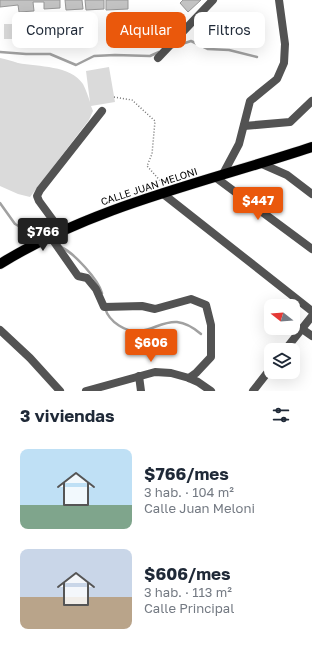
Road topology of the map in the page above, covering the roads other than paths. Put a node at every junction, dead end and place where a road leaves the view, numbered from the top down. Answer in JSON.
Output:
{"nodes":[{"id":1,"x":213,"y":0,"type":"edge"},
{"id":2,"x":279,"y":0,"type":"edge"},
{"id":3,"x":160,"y":56,"type":"dead end"},
{"id":4,"x":312,"y":100,"type":"edge"},
{"id":5,"x":102,"y":111,"type":"dead end"},
{"id":6,"x":244,"y":126,"type":"junction"},
{"id":7,"x":312,"y":147,"type":"edge"},
{"id":8,"x":262,"y":164,"type":"junction"},
{"id":9,"x":219,"y":176,"type":"junction"},
{"id":10,"x":166,"y":192,"type":"junction"},
{"id":11,"x":312,"y":194,"type":"edge"},
{"id":12,"x":61,"y":231,"type":"junction"},
{"id":13,"x":51,"y":238,"type":"junction"},
{"id":14,"x":312,"y":249,"type":"edge"},
{"id":15,"x":0,"y":264,"type":"edge"},
{"id":16,"x":312,"y":311,"type":"edge"},
{"id":17,"x":312,"y":316,"type":"edge"},
{"id":18,"x":302,"y":328,"type":"junction"},
{"id":19,"x":0,"y":330,"type":"edge"},
{"id":20,"x":312,"y":336,"type":"edge"},
{"id":21,"x":290,"y":343,"type":"edge"},
{"id":22,"x":139,"y":376,"type":"junction"},
{"id":23,"x":264,"y":377,"type":"edge"},
{"id":24,"x":189,"y":378,"type":"junction"},
{"id":25,"x":60,"y":391,"type":"edge"},
{"id":26,"x":86,"y":391,"type":"edge"},
{"id":27,"x":141,"y":391,"type":"edge"},
{"id":28,"x":210,"y":391,"type":"edge"},
{"id":29,"x":253,"y":391,"type":"edge"}],
"edges":[{"from":1,"to":3,"type":"street"},
{"from":2,"to":6,"type":"street"},
{"from":4,"to":6,"type":"street"},
{"from":5,"to":12,"type":"street"},
{"from":6,"to":9,"type":"street"},
{"from":7,"to":8,"type":"main road","name":"CALLE JUAN MELONI"},
{"from":8,"to":9,"type":"main road","name":"CALLE JUAN MELONI"},
{"from":8,"to":11,"type":"street"},
{"from":9,"to":10,"type":"main road","name":"CALLE JUAN MELONI"},
{"from":9,"to":14,"type":"street"},
{"from":10,"to":12,"type":"main road","name":"CALLE JUAN MELONI"},
{"from":10,"to":16,"type":"street"},
{"from":12,"to":13,"type":"main road","name":"CALLE JUAN MELONI"},
{"from":13,"to":15,"type":"main road","name":"CALLE JUAN MELONI"},
{"from":13,"to":24,"type":"street"},
{"from":17,"to":18,"type":"street"},
{"from":18,"to":20,"type":"street"},
{"from":18,"to":21,"type":"street"},
{"from":19,"to":25,"type":"street"},
{"from":22,"to":24,"type":"street"},
{"from":22,"to":26,"type":"street"},
{"from":22,"to":27,"type":"street"},
{"from":23,"to":29,"type":"street"},
{"from":24,"to":28,"type":"street"}]}
